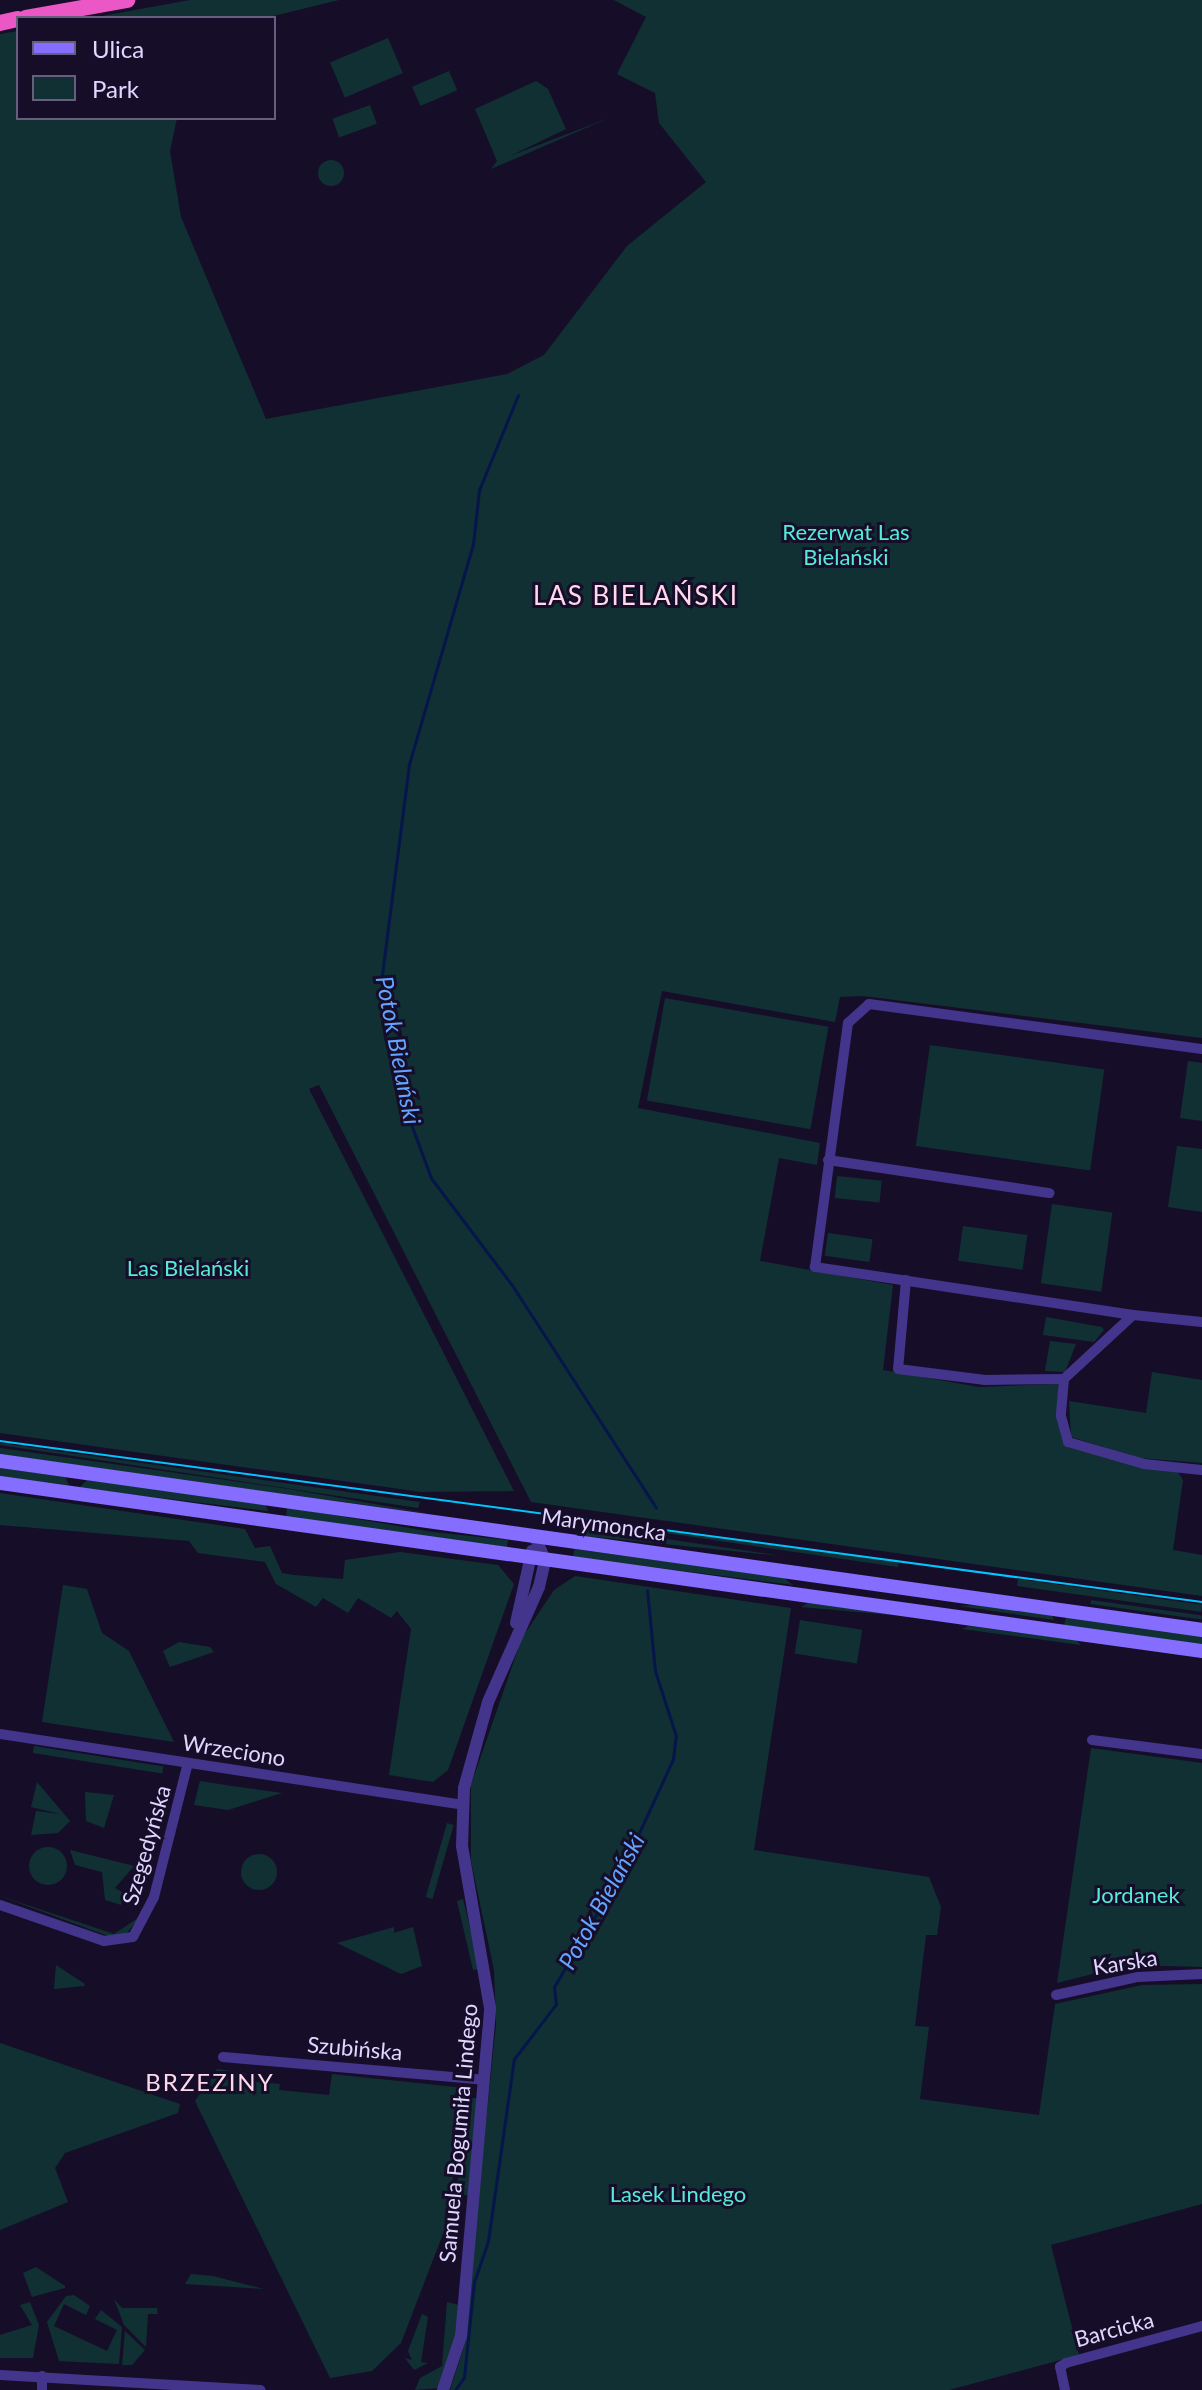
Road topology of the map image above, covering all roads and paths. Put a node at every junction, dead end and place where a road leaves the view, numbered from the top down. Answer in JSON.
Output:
{"nodes":[{"id":1,"x":127,"y":0,"type":"edge"},
{"id":2,"x":37,"y":16,"type":"edge"},
{"id":3,"x":1202,"y":1049,"type":"edge"},
{"id":4,"x":828,"y":1160,"type":"junction"},
{"id":5,"x":1050,"y":1193,"type":"dead end"},
{"id":6,"x":906,"y":1280,"type":"junction"},
{"id":7,"x":1133,"y":1315,"type":"junction"},
{"id":8,"x":1202,"y":1322,"type":"edge"},
{"id":9,"x":1064,"y":1379,"type":"junction"},
{"id":10,"x":0,"y":1461,"type":"edge"},
{"id":11,"x":1202,"y":1470,"type":"edge"},
{"id":12,"x":77,"y":1472,"type":"junction"},
{"id":13,"x":0,"y":1483,"type":"edge"},
{"id":14,"x":73,"y":1493,"type":"junction"},
{"id":15,"x":276,"y":1501,"type":"junction"},
{"id":16,"x":273,"y":1521,"type":"junction"},
{"id":17,"x":535,"y":1536,"type":"junction"},
{"id":18,"x":538,"y":1558,"type":"junction"},
{"id":19,"x":942,"y":1594,"type":"junction"},
{"id":20,"x":907,"y":1610,"type":"junction"},
{"id":21,"x":1060,"y":1610,"type":"junction"},
{"id":22,"x":959,"y":1617,"type":"junction"},
{"id":23,"x":1202,"y":1630,"type":"edge"},
{"id":24,"x":1058,"y":1631,"type":"junction"},
{"id":25,"x":1202,"y":1651,"type":"edge"},
{"id":26,"x":0,"y":1734,"type":"edge"},
{"id":27,"x":1092,"y":1740,"type":"dead end"},
{"id":28,"x":1202,"y":1754,"type":"edge"},
{"id":29,"x":188,"y":1763,"type":"junction"},
{"id":30,"x":462,"y":1805,"type":"junction"},
{"id":31,"x":0,"y":1905,"type":"edge"},
{"id":32,"x":1202,"y":1974,"type":"edge"},
{"id":33,"x":1056,"y":1995,"type":"dead end"},
{"id":34,"x":223,"y":2057,"type":"dead end"},
{"id":35,"x":484,"y":2080,"type":"junction"},
{"id":36,"x":1202,"y":2326,"type":"edge"},
{"id":37,"x":0,"y":2375,"type":"edge"},
{"id":38,"x":42,"y":2376,"type":"junction"},
{"id":39,"x":42,"y":2390,"type":"edge"},
{"id":40,"x":261,"y":2390,"type":"edge"},
{"id":41,"x":443,"y":2390,"type":"edge"},
{"id":42,"x":1065,"y":2390,"type":"edge"}],
"edges":[{"from":1,"to":2,"type":"highway"},
{"from":3,"to":4,"type":"street"},
{"from":4,"to":5,"type":"street"},
{"from":4,"to":6,"type":"street"},
{"from":6,"to":7,"type":"street"},
{"from":6,"to":9,"type":"street"},
{"from":7,"to":8,"type":"street"},
{"from":7,"to":9,"type":"street"},
{"from":9,"to":11,"type":"street"},
{"from":10,"to":12,"type":"main road","name":"Marymoncka"},
{"from":12,"to":14,"type":"main road"},
{"from":12,"to":15,"type":"main road","name":"Marymoncka"},
{"from":13,"to":14,"type":"main road","name":"Marymoncka"},
{"from":14,"to":16,"type":"main road","name":"Marymoncka"},
{"from":15,"to":16,"type":"main road"},
{"from":15,"to":17,"type":"main road","name":"Marymoncka"},
{"from":16,"to":18,"type":"main road","name":"Marymoncka"},
{"from":17,"to":18,"type":"street"},
{"from":17,"to":19,"type":"main road","name":"Marymoncka"},
{"from":18,"to":20,"type":"main road","name":"Marymoncka"},
{"from":18,"to":30,"type":"street","name":"Samuela Bogumiła Lindego"},
{"from":19,"to":20,"type":"main road"},
{"from":19,"to":21,"type":"main road","name":"Marymoncka"},
{"from":19,"to":22,"type":"main road"},
{"from":20,"to":22,"type":"main road","name":"Marymoncka"},
{"from":21,"to":23,"type":"main road","name":"Marymoncka"},
{"from":21,"to":24,"type":"main road"},
{"from":22,"to":24,"type":"main road","name":"Marymoncka"},
{"from":24,"to":25,"type":"main road","name":"Marymoncka"},
{"from":26,"to":29,"type":"street","name":"Wrzeciono"},
{"from":27,"to":28,"type":"street"},
{"from":29,"to":30,"type":"street","name":"Wrzeciono"},
{"from":29,"to":31,"type":"street","name":"Szegedyńska"},
{"from":30,"to":35,"type":"street","name":"Samuela Bogumiła Lindego"},
{"from":32,"to":33,"type":"street","name":"Karska"},
{"from":34,"to":35,"type":"street","name":"Szubińska"},
{"from":35,"to":41,"type":"street","name":"Samuela Bogumiła Lindego"},
{"from":36,"to":42,"type":"street","name":"Barcicka"},
{"from":37,"to":38,"type":"street"},
{"from":38,"to":39,"type":"street"},
{"from":38,"to":40,"type":"street"}]}
